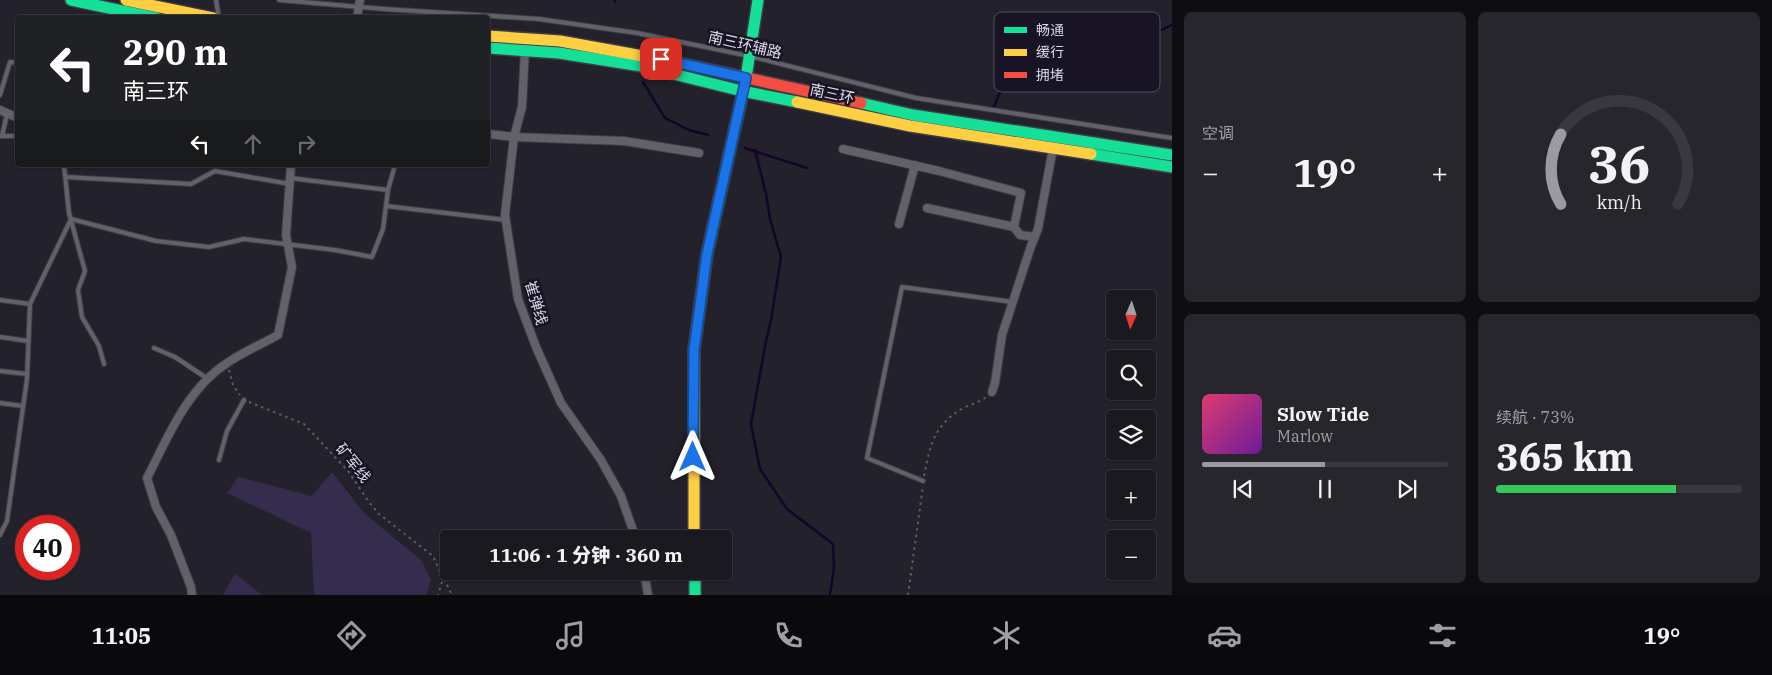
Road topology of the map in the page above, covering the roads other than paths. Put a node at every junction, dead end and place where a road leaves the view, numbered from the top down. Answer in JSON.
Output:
{"nodes":[{"id":1,"x":71,"y":0,"type":"edge"},
{"id":2,"x":126,"y":0,"type":"edge"},
{"id":3,"x":216,"y":0,"type":"edge"},
{"id":4,"x":279,"y":0,"type":"edge"},
{"id":5,"x":758,"y":0,"type":"edge"},
{"id":6,"x":360,"y":4,"type":"edge"},
{"id":7,"x":138,"y":15,"type":"edge"},
{"id":8,"x":198,"y":15,"type":"edge"},
{"id":9,"x":218,"y":15,"type":"edge"},
{"id":10,"x":490,"y":36,"type":"edge"},
{"id":11,"x":490,"y":48,"type":"edge"},
{"id":12,"x":525,"y":50,"type":"junction"},
{"id":13,"x":749,"y":56,"type":"junction"},
{"id":14,"x":15,"y":63,"type":"edge"},
{"id":15,"x":746,"y":78,"type":"junction"},
{"id":16,"x":742,"y":91,"type":"junction"},
{"id":17,"x":0,"y":95,"type":"edge"},
{"id":18,"x":4,"y":112,"type":"edge"},
{"id":19,"x":490,"y":134,"type":"edge"},
{"id":20,"x":1,"y":136,"type":"edge"},
{"id":21,"x":15,"y":136,"type":"edge"},
{"id":22,"x":514,"y":137,"type":"junction"},
{"id":23,"x":1172,"y":138,"type":"edge"},
{"id":24,"x":843,"y":148,"type":"dead end"},
{"id":25,"x":1054,"y":148,"type":"junction"},
{"id":26,"x":699,"y":153,"type":"dead end"},
{"id":27,"x":1172,"y":155,"type":"edge"},
{"id":28,"x":915,"y":165,"type":"junction"},
{"id":29,"x":64,"y":167,"type":"edge"},
{"id":30,"x":216,"y":167,"type":"edge"},
{"id":31,"x":291,"y":167,"type":"edge"},
{"id":32,"x":394,"y":167,"type":"edge"},
{"id":33,"x":1172,"y":167,"type":"edge"},
{"id":34,"x":215,"y":171,"type":"junction"},
{"id":35,"x":66,"y":177,"type":"junction"},
{"id":36,"x":290,"y":181,"type":"junction"},
{"id":37,"x":388,"y":190,"type":"junction"},
{"id":38,"x":386,"y":206,"type":"junction"},
{"id":39,"x":927,"y":208,"type":"dead end"},
{"id":40,"x":71,"y":219,"type":"junction"},
{"id":41,"x":506,"y":220,"type":"junction"},
{"id":42,"x":899,"y":224,"type":"dead end"},
{"id":43,"x":1014,"y":227,"type":"junction"},
{"id":44,"x":1035,"y":238,"type":"junction"},
{"id":45,"x":288,"y":245,"type":"junction"},
{"id":46,"x":0,"y":300,"type":"edge"},
{"id":47,"x":1013,"y":302,"type":"junction"},
{"id":48,"x":30,"y":304,"type":"junction"},
{"id":49,"x":0,"y":337,"type":"edge"},
{"id":50,"x":28,"y":340,"type":"junction"},
{"id":51,"x":154,"y":348,"type":"dead end"},
{"id":52,"x":104,"y":364,"type":"dead end"},
{"id":53,"x":0,"y":371,"type":"edge"},
{"id":54,"x":27,"y":374,"type":"junction"},
{"id":55,"x":208,"y":379,"type":"junction"},
{"id":56,"x":992,"y":392,"type":"road end"},
{"id":57,"x":244,"y":400,"type":"road end"},
{"id":58,"x":0,"y":403,"type":"edge"},
{"id":59,"x":23,"y":406,"type":"junction"},
{"id":60,"x":220,"y":460,"type":"dead end"},
{"id":61,"x":924,"y":480,"type":"road end"},
{"id":62,"x":633,"y":530,"type":"edge"},
{"id":63,"x":694,"y":530,"type":"edge"},
{"id":64,"x":0,"y":535,"type":"edge"},
{"id":65,"x":646,"y":580,"type":"edge"},
{"id":66,"x":695,"y":580,"type":"edge"},
{"id":67,"x":192,"y":595,"type":"edge"},
{"id":68,"x":648,"y":595,"type":"edge"},
{"id":69,"x":695,"y":595,"type":"edge"}],
"edges":[{"from":1,"to":7,"type":"main road"},
{"from":2,"to":8,"type":"main road"},
{"from":3,"to":9,"type":"lane"},
{"from":4,"to":6,"type":"lane","name":"南三环辅路"},
{"from":5,"to":13,"type":"main road"},
{"from":6,"to":13,"type":"lane","name":"南三环辅路"},
{"from":10,"to":15,"type":"main road","name":"南三环"},
{"from":11,"to":12,"type":"main road","name":"南三环"},
{"from":12,"to":16,"type":"main road","name":"南三环"},
{"from":12,"to":22,"type":"street","name":"崔弹线"},
{"from":13,"to":15,"type":"main road"},
{"from":13,"to":23,"type":"lane","name":"南三环辅路"},
{"from":14,"to":17,"type":"lane"},
{"from":15,"to":16,"type":"main road"},
{"from":15,"to":27,"type":"main road","name":"南三环"},
{"from":16,"to":25,"type":"main road","name":"南三环"},
{"from":16,"to":63,"type":"main road"},
{"from":18,"to":20,"type":"lane"},
{"from":19,"to":22,"type":"street"},
{"from":20,"to":21,"type":"lane"},
{"from":22,"to":26,"type":"street"},
{"from":22,"to":41,"type":"street","name":"崔弹线"},
{"from":24,"to":28,"type":"street"},
{"from":25,"to":33,"type":"main road","name":"南三环"},
{"from":25,"to":44,"type":"street"},
{"from":28,"to":42,"type":"street"},
{"from":28,"to":43,"type":"street"},
{"from":29,"to":35,"type":"lane"},
{"from":30,"to":34,"type":"lane"},
{"from":31,"to":36,"type":"street"},
{"from":32,"to":37,"type":"lane"},
{"from":34,"to":35,"type":"lane"},
{"from":34,"to":36,"type":"lane"},
{"from":35,"to":40,"type":"lane"},
{"from":36,"to":37,"type":"lane"},
{"from":36,"to":45,"type":"street"},
{"from":37,"to":38,"type":"lane"},
{"from":38,"to":41,"type":"lane"},
{"from":38,"to":45,"type":"lane"},
{"from":39,"to":43,"type":"street"},
{"from":40,"to":45,"type":"lane"},
{"from":40,"to":48,"type":"lane"},
{"from":40,"to":52,"type":"lane"},
{"from":41,"to":62,"type":"street","name":"崔弹线"},
{"from":43,"to":44,"type":"street"},
{"from":44,"to":47,"type":"street"},
{"from":45,"to":55,"type":"street"},
{"from":46,"to":48,"type":"lane"},
{"from":47,"to":56,"type":"street"},
{"from":47,"to":61,"type":"lane"},
{"from":48,"to":50,"type":"lane"},
{"from":49,"to":50,"type":"lane"},
{"from":50,"to":54,"type":"lane"},
{"from":51,"to":55,"type":"lane"},
{"from":53,"to":54,"type":"lane"},
{"from":54,"to":59,"type":"lane"},
{"from":55,"to":67,"type":"street"},
{"from":57,"to":60,"type":"lane"},
{"from":58,"to":59,"type":"lane"},
{"from":59,"to":64,"type":"lane"},
{"from":65,"to":68,"type":"street"},
{"from":66,"to":69,"type":"main road"}]}
